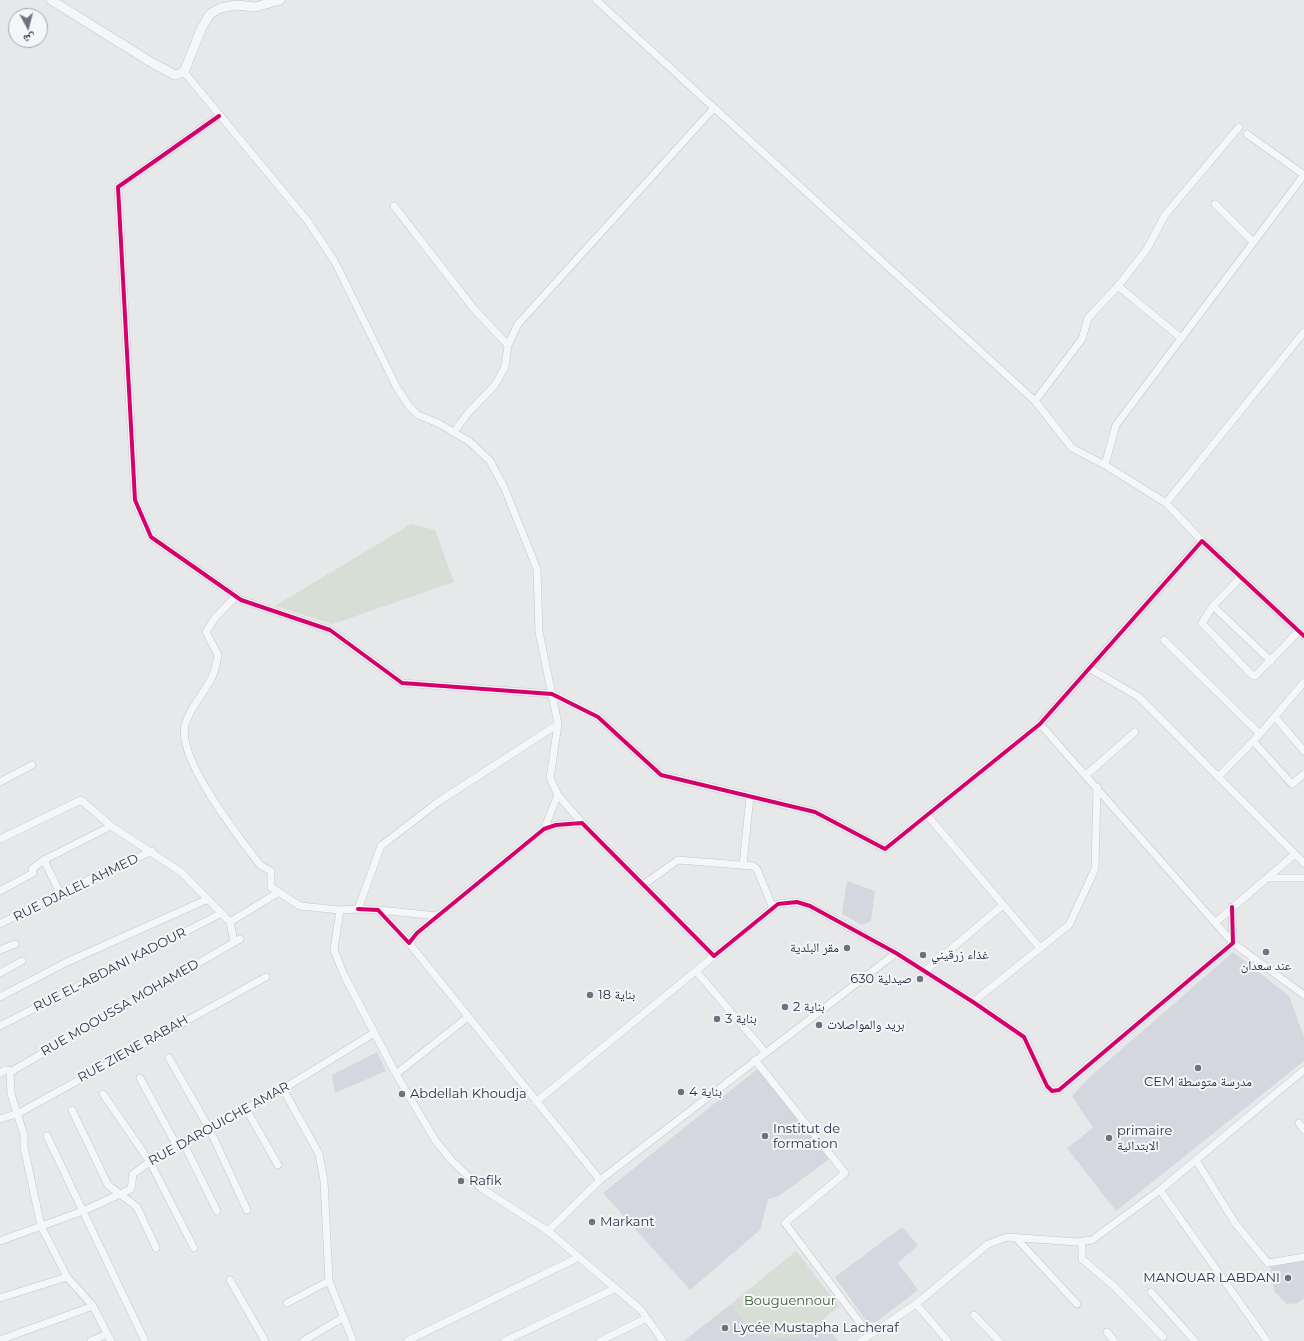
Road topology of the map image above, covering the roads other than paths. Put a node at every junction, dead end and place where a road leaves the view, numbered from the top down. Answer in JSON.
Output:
{"nodes":[{"id":1,"x":51,"y":0,"type":"edge"},
{"id":2,"x":280,"y":0,"type":"edge"},
{"id":3,"x":596,"y":0,"type":"edge"},
{"id":4,"x":184,"y":72,"type":"junction"},
{"id":5,"x":714,"y":108,"type":"junction"},
{"id":6,"x":219,"y":116,"type":"junction"},
{"id":7,"x":1239,"y":126,"type":"dead end"},
{"id":8,"x":1247,"y":134,"type":"dead end"},
{"id":9,"x":1304,"y":175,"type":"edge"},
{"id":10,"x":1215,"y":204,"type":"dead end"},
{"id":11,"x":394,"y":206,"type":"dead end"},
{"id":12,"x":1254,"y":242,"type":"junction"},
{"id":13,"x":1118,"y":286,"type":"junction"},
{"id":14,"x":1304,"y":332,"type":"edge"},
{"id":15,"x":1181,"y":338,"type":"junction"},
{"id":16,"x":508,"y":346,"type":"junction"},
{"id":17,"x":1034,"y":401,"type":"junction"},
{"id":18,"x":454,"y":432,"type":"junction"},
{"id":19,"x":1105,"y":465,"type":"junction"},
{"id":20,"x":1166,"y":503,"type":"junction"},
{"id":21,"x":1202,"y":540,"type":"junction"},
{"id":22,"x":1241,"y":577,"type":"junction"},
{"id":23,"x":236,"y":596,"type":"junction"},
{"id":24,"x":1213,"y":606,"type":"junction"},
{"id":25,"x":1302,"y":633,"type":"edge"},
{"id":26,"x":1164,"y":640,"type":"dead end"},
{"id":27,"x":1271,"y":661,"type":"junction"},
{"id":28,"x":1090,"y":668,"type":"junction"},
{"id":29,"x":1304,"y":682,"type":"edge"},
{"id":30,"x":552,"y":694,"type":"junction"},
{"id":31,"x":1275,"y":717,"type":"junction"},
{"id":32,"x":558,"y":724,"type":"junction"},
{"id":33,"x":1040,"y":724,"type":"junction"},
{"id":34,"x":1135,"y":732,"type":"dead end"},
{"id":35,"x":1260,"y":734,"type":"junction"},
{"id":36,"x":1253,"y":741,"type":"junction"},
{"id":37,"x":1304,"y":751,"type":"edge"},
{"id":38,"x":32,"y":765,"type":"dead end"},
{"id":39,"x":1304,"y":774,"type":"edge"},
{"id":40,"x":1086,"y":776,"type":"junction"},
{"id":41,"x":1218,"y":777,"type":"junction"},
{"id":42,"x":0,"y":782,"type":"edge"},
{"id":43,"x":1097,"y":788,"type":"junction"},
{"id":44,"x":558,"y":795,"type":"junction"},
{"id":45,"x":750,"y":796,"type":"junction"},
{"id":46,"x":926,"y":815,"type":"junction"},
{"id":47,"x":582,"y":823,"type":"junction"},
{"id":48,"x":111,"y":826,"type":"junction"},
{"id":49,"x":544,"y":829,"type":"junction"},
{"id":50,"x":0,"y":839,"type":"edge"},
{"id":51,"x":152,"y":851,"type":"junction"},
{"id":52,"x":1294,"y":854,"type":"junction"},
{"id":53,"x":44,"y":860,"type":"junction"},
{"id":54,"x":1304,"y":863,"type":"edge"},
{"id":55,"x":744,"y":865,"type":"junction"},
{"id":56,"x":1267,"y":878,"type":"junction"},
{"id":57,"x":1304,"y":878,"type":"edge"},
{"id":58,"x":643,"y":885,"type":"junction"},
{"id":59,"x":0,"y":891,"type":"edge"},
{"id":60,"x":279,"y":892,"type":"junction"},
{"id":61,"x":60,"y":893,"type":"junction"},
{"id":62,"x":208,"y":899,"type":"junction"},
{"id":63,"x":1003,"y":905,"type":"junction"},
{"id":64,"x":1232,"y":907,"type":"junction"},
{"id":65,"x":773,"y":908,"type":"junction"},
{"id":66,"x":358,"y":909,"type":"junction"},
{"id":67,"x":340,"y":910,"type":"junction"},
{"id":68,"x":378,"y":910,"type":"junction"},
{"id":69,"x":220,"y":914,"type":"junction"},
{"id":70,"x":438,"y":916,"type":"junction"},
{"id":71,"x":230,"y":922,"type":"junction"},
{"id":72,"x":1216,"y":922,"type":"junction"},
{"id":73,"x":0,"y":924,"type":"edge"},
{"id":74,"x":409,"y":943,"type":"junction"},
{"id":75,"x":1233,"y":943,"type":"junction"},
{"id":76,"x":14,"y":944,"type":"dead end"},
{"id":77,"x":1040,"y":948,"type":"junction"},
{"id":78,"x":0,"y":950,"type":"edge"},
{"id":79,"x":896,"y":953,"type":"junction"},
{"id":80,"x":714,"y":956,"type":"junction"},
{"id":81,"x":22,"y":961,"type":"dead end"},
{"id":82,"x":696,"y":971,"type":"junction"},
{"id":83,"x":925,"y":971,"type":"junction"},
{"id":84,"x":0,"y":973,"type":"edge"},
{"id":85,"x":266,"y":976,"type":"dead end"},
{"id":86,"x":1304,"y":996,"type":"edge"},
{"id":87,"x":0,"y":997,"type":"edge"},
{"id":88,"x":973,"y":1002,"type":"junction"},
{"id":89,"x":468,"y":1017,"type":"junction"},
{"id":90,"x":0,"y":1026,"type":"edge"},
{"id":91,"x":374,"y":1033,"type":"junction"},
{"id":92,"x":765,"y":1052,"type":"junction"},
{"id":93,"x":169,"y":1058,"type":"dead end"},
{"id":94,"x":755,"y":1060,"type":"junction"},
{"id":95,"x":1304,"y":1070,"type":"edge"},
{"id":96,"x":0,"y":1073,"type":"edge"},
{"id":97,"x":10,"y":1074,"type":"dead end"},
{"id":98,"x":396,"y":1074,"type":"junction"},
{"id":99,"x":140,"y":1078,"type":"dead end"},
{"id":100,"x":283,"y":1089,"type":"junction"},
{"id":101,"x":103,"y":1094,"type":"dead end"},
{"id":102,"x":536,"y":1102,"type":"junction"},
{"id":103,"x":246,"y":1109,"type":"junction"},
{"id":104,"x":72,"y":1110,"type":"dead end"},
{"id":105,"x":17,"y":1113,"type":"junction"},
{"id":106,"x":0,"y":1120,"type":"edge"},
{"id":107,"x":210,"y":1128,"type":"junction"},
{"id":108,"x":47,"y":1136,"type":"dead end"},
{"id":109,"x":183,"y":1142,"type":"junction"},
{"id":110,"x":176,"y":1146,"type":"junction"},
{"id":111,"x":1196,"y":1160,"type":"junction"},
{"id":112,"x":150,"y":1162,"type":"junction"},
{"id":113,"x":278,"y":1165,"type":"dead end"},
{"id":114,"x":600,"y":1180,"type":"junction"},
{"id":115,"x":1160,"y":1190,"type":"junction"},
{"id":116,"x":120,"y":1194,"type":"junction"},
{"id":117,"x":247,"y":1210,"type":"dead end"},
{"id":118,"x":83,"y":1211,"type":"junction"},
{"id":119,"x":217,"y":1211,"type":"dead end"},
{"id":120,"x":41,"y":1226,"type":"junction"},
{"id":121,"x":548,"y":1231,"type":"junction"},
{"id":122,"x":1017,"y":1239,"type":"junction"},
{"id":123,"x":0,"y":1241,"type":"edge"},
{"id":124,"x":1082,"y":1242,"type":"junction"},
{"id":125,"x":156,"y":1248,"type":"dead end"},
{"id":126,"x":194,"y":1248,"type":"dead end"},
{"id":127,"x":579,"y":1257,"type":"junction"},
{"id":128,"x":1304,"y":1257,"type":"edge"},
{"id":129,"x":67,"y":1277,"type":"junction"},
{"id":130,"x":230,"y":1280,"type":"dead end"},
{"id":131,"x":328,"y":1281,"type":"junction"},
{"id":132,"x":616,"y":1288,"type":"junction"},
{"id":133,"x":1152,"y":1292,"type":"dead end"},
{"id":134,"x":0,"y":1298,"type":"edge"},
{"id":135,"x":287,"y":1304,"type":"dead end"},
{"id":136,"x":916,"y":1304,"type":"junction"},
{"id":137,"x":1077,"y":1304,"type":"dead end"},
{"id":138,"x":93,"y":1306,"type":"junction"},
{"id":139,"x":974,"y":1315,"type":"dead end"},
{"id":140,"x":344,"y":1317,"type":"junction"},
{"id":141,"x":647,"y":1318,"type":"junction"},
{"id":142,"x":1107,"y":1332,"type":"dead end"},
{"id":143,"x":869,"y":1335,"type":"junction"},
{"id":144,"x":109,"y":1338,"type":"edge"},
{"id":145,"x":1163,"y":1338,"type":"dead end"},
{"id":146,"x":0,"y":1340,"type":"edge"},
{"id":147,"x":91,"y":1341,"type":"edge"},
{"id":148,"x":145,"y":1341,"type":"edge"},
{"id":149,"x":265,"y":1341,"type":"edge"},
{"id":150,"x":303,"y":1341,"type":"edge"},
{"id":151,"x":353,"y":1341,"type":"edge"},
{"id":152,"x":407,"y":1341,"type":"edge"},
{"id":153,"x":505,"y":1341,"type":"edge"},
{"id":154,"x":600,"y":1341,"type":"edge"},
{"id":155,"x":663,"y":1341,"type":"edge"},
{"id":156,"x":861,"y":1341,"type":"edge"},
{"id":157,"x":948,"y":1341,"type":"edge"},
{"id":158,"x":999,"y":1341,"type":"edge"},
{"id":159,"x":1114,"y":1341,"type":"edge"},
{"id":160,"x":1195,"y":1341,"type":"edge"},
{"id":161,"x":1267,"y":1341,"type":"edge"}],
"edges":[{"from":1,"to":4,"type":"street"},
{"from":2,"to":4,"type":"street"},
{"from":3,"to":5,"type":"street"},
{"from":4,"to":6,"type":"street"},
{"from":5,"to":16,"type":"street"},
{"from":5,"to":17,"type":"street"},
{"from":6,"to":18,"type":"street"},
{"from":6,"to":23,"type":"street"},
{"from":7,"to":13,"type":"street"},
{"from":8,"to":9,"type":"street"},
{"from":9,"to":12,"type":"street"},
{"from":10,"to":12,"type":"street"},
{"from":11,"to":16,"type":"street"},
{"from":12,"to":15,"type":"street"},
{"from":13,"to":15,"type":"street"},
{"from":13,"to":17,"type":"street"},
{"from":14,"to":20,"type":"street"},
{"from":15,"to":19,"type":"street"},
{"from":16,"to":18,"type":"street"},
{"from":17,"to":19,"type":"street"},
{"from":18,"to":30,"type":"street"},
{"from":19,"to":20,"type":"street"},
{"from":20,"to":21,"type":"street"},
{"from":21,"to":22,"type":"street"},
{"from":21,"to":28,"type":"street"},
{"from":22,"to":24,"type":"street"},
{"from":22,"to":25,"type":"street"},
{"from":23,"to":30,"type":"street"},
{"from":23,"to":60,"type":"street"},
{"from":24,"to":27,"type":"street"},
{"from":24,"to":27,"type":"street"},
{"from":25,"to":27,"type":"street"},
{"from":26,"to":35,"type":"street"},
{"from":28,"to":33,"type":"street"},
{"from":28,"to":41,"type":"street"},
{"from":29,"to":31,"type":"street"},
{"from":30,"to":32,"type":"street"},
{"from":30,"to":45,"type":"street"},
{"from":31,"to":35,"type":"street"},
{"from":31,"to":37,"type":"street"},
{"from":32,"to":44,"type":"street"},
{"from":32,"to":66,"type":"street"},
{"from":33,"to":40,"type":"street"},
{"from":33,"to":46,"type":"street"},
{"from":34,"to":40,"type":"street"},
{"from":35,"to":36,"type":"street"},
{"from":36,"to":39,"type":"street"},
{"from":36,"to":41,"type":"street"},
{"from":38,"to":42,"type":"street"},
{"from":40,"to":43,"type":"street"},
{"from":41,"to":52,"type":"street"},
{"from":43,"to":72,"type":"street"},
{"from":43,"to":77,"type":"street"},
{"from":44,"to":47,"type":"street"},
{"from":44,"to":49,"type":"street"},
{"from":45,"to":46,"type":"street"},
{"from":45,"to":55,"type":"street"},
{"from":46,"to":63,"type":"street"},
{"from":47,"to":49,"type":"street"},
{"from":47,"to":58,"type":"street"},
{"from":48,"to":50,"type":"street"},
{"from":48,"to":51,"type":"street"},
{"from":48,"to":53,"type":"street"},
{"from":49,"to":70,"type":"street"},
{"from":51,"to":61,"type":"street","name":"RUE DJALEL AHMED"},
{"from":51,"to":62,"type":"street"},
{"from":52,"to":54,"type":"street"},
{"from":52,"to":56,"type":"street"},
{"from":53,"to":59,"type":"street"},
{"from":53,"to":61,"type":"street"},
{"from":55,"to":58,"type":"street"},
{"from":55,"to":65,"type":"street"},
{"from":56,"to":57,"type":"street"},
{"from":56,"to":64,"type":"street"},
{"from":58,"to":80,"type":"street"},
{"from":60,"to":67,"type":"street"},
{"from":60,"to":71,"type":"street"},
{"from":61,"to":73,"type":"street","name":"RUE DJALEL AHMED"},
{"from":62,"to":69,"type":"street"},
{"from":62,"to":87,"type":"street"},
{"from":63,"to":77,"type":"street"},
{"from":63,"to":83,"type":"street"},
{"from":64,"to":72,"type":"street"},
{"from":64,"to":75,"type":"street"},
{"from":65,"to":79,"type":"street"},
{"from":65,"to":80,"type":"street"},
{"from":66,"to":67,"type":"street"},
{"from":66,"to":68,"type":"street"},
{"from":67,"to":91,"type":"street"},
{"from":68,"to":70,"type":"street"},
{"from":68,"to":74,"type":"street"},
{"from":69,"to":71,"type":"street"},
{"from":69,"to":90,"type":"street","name":"RUE EL-ABDANI KADOUR"},
{"from":70,"to":74,"type":"street"},
{"from":71,"to":96,"type":"street","name":"RUE MOOUSSA MOHAMED"},
{"from":72,"to":75,"type":"street"},
{"from":74,"to":89,"type":"street"},
{"from":75,"to":86,"type":"street"},
{"from":75,"to":88,"type":"street"},
{"from":76,"to":78,"type":"street"},
{"from":77,"to":88,"type":"street"},
{"from":79,"to":83,"type":"street"},
{"from":79,"to":92,"type":"street"},
{"from":80,"to":82,"type":"street"},
{"from":81,"to":84,"type":"street"},
{"from":82,"to":92,"type":"street"},
{"from":82,"to":102,"type":"street"},
{"from":83,"to":88,"type":"street"},
{"from":85,"to":105,"type":"street","name":"RUE ZIENE RABAH"},
{"from":89,"to":98,"type":"street"},
{"from":89,"to":102,"type":"street"},
{"from":91,"to":98,"type":"street"},
{"from":91,"to":100,"type":"street","name":"RUE DAROUICHE AMAR"},
{"from":92,"to":94,"type":"street"},
{"from":93,"to":107,"type":"street"},
{"from":94,"to":114,"type":"street"},
{"from":94,"to":143,"type":"street"},
{"from":95,"to":111,"type":"street"},
{"from":97,"to":105,"type":"street"},
{"from":98,"to":121,"type":"street"},
{"from":99,"to":110,"type":"street"},
{"from":100,"to":103,"type":"street","name":"RUE DAROUICHE AMAR"},
{"from":100,"to":131,"type":"street"},
{"from":101,"to":112,"type":"street"},
{"from":102,"to":114,"type":"street"},
{"from":103,"to":107,"type":"street","name":"RUE DAROUICHE AMAR"},
{"from":103,"to":113,"type":"street"},
{"from":104,"to":116,"type":"street"},
{"from":105,"to":106,"type":"street","name":"RUE ZIENE RABAH"},
{"from":105,"to":120,"type":"street"},
{"from":107,"to":109,"type":"street","name":"RUE DAROUICHE AMAR"},
{"from":107,"to":117,"type":"street"},
{"from":108,"to":118,"type":"street"},
{"from":109,"to":110,"type":"street","name":"RUE DAROUICHE AMAR"},
{"from":109,"to":119,"type":"street"},
{"from":110,"to":112,"type":"street","name":"RUE DAROUICHE AMAR"},
{"from":111,"to":115,"type":"street"},
{"from":111,"to":128,"type":"street"},
{"from":112,"to":116,"type":"street","name":"RUE DAROUICHE AMAR"},
{"from":112,"to":126,"type":"street"},
{"from":114,"to":121,"type":"street"},
{"from":115,"to":124,"type":"street"},
{"from":115,"to":161,"type":"street"},
{"from":116,"to":118,"type":"street","name":"RUE DAROUICHE AMAR"},
{"from":116,"to":125,"type":"street"},
{"from":118,"to":120,"type":"street","name":"RUE DAROUICHE AMAR"},
{"from":118,"to":148,"type":"street"},
{"from":120,"to":123,"type":"street","name":"RUE DAROUICHE AMAR"},
{"from":120,"to":129,"type":"street"},
{"from":121,"to":127,"type":"street"},
{"from":122,"to":124,"type":"street"},
{"from":122,"to":136,"type":"street"},
{"from":122,"to":137,"type":"street"},
{"from":124,"to":145,"type":"street"},
{"from":127,"to":132,"type":"street"},
{"from":127,"to":152,"type":"street"},
{"from":129,"to":134,"type":"street"},
{"from":129,"to":138,"type":"street"},
{"from":130,"to":149,"type":"street"},
{"from":131,"to":135,"type":"street"},
{"from":131,"to":140,"type":"street"},
{"from":132,"to":141,"type":"street"},
{"from":132,"to":153,"type":"street"},
{"from":133,"to":160,"type":"street"},
{"from":136,"to":143,"type":"street"},
{"from":136,"to":157,"type":"street"},
{"from":138,"to":144,"type":"street"},
{"from":138,"to":146,"type":"street"},
{"from":139,"to":158,"type":"street"},
{"from":140,"to":150,"type":"street"},
{"from":140,"to":151,"type":"street"},
{"from":141,"to":154,"type":"street"},
{"from":141,"to":155,"type":"street"},
{"from":142,"to":159,"type":"street"},
{"from":143,"to":156,"type":"street"},
{"from":144,"to":147,"type":"street"}]}
